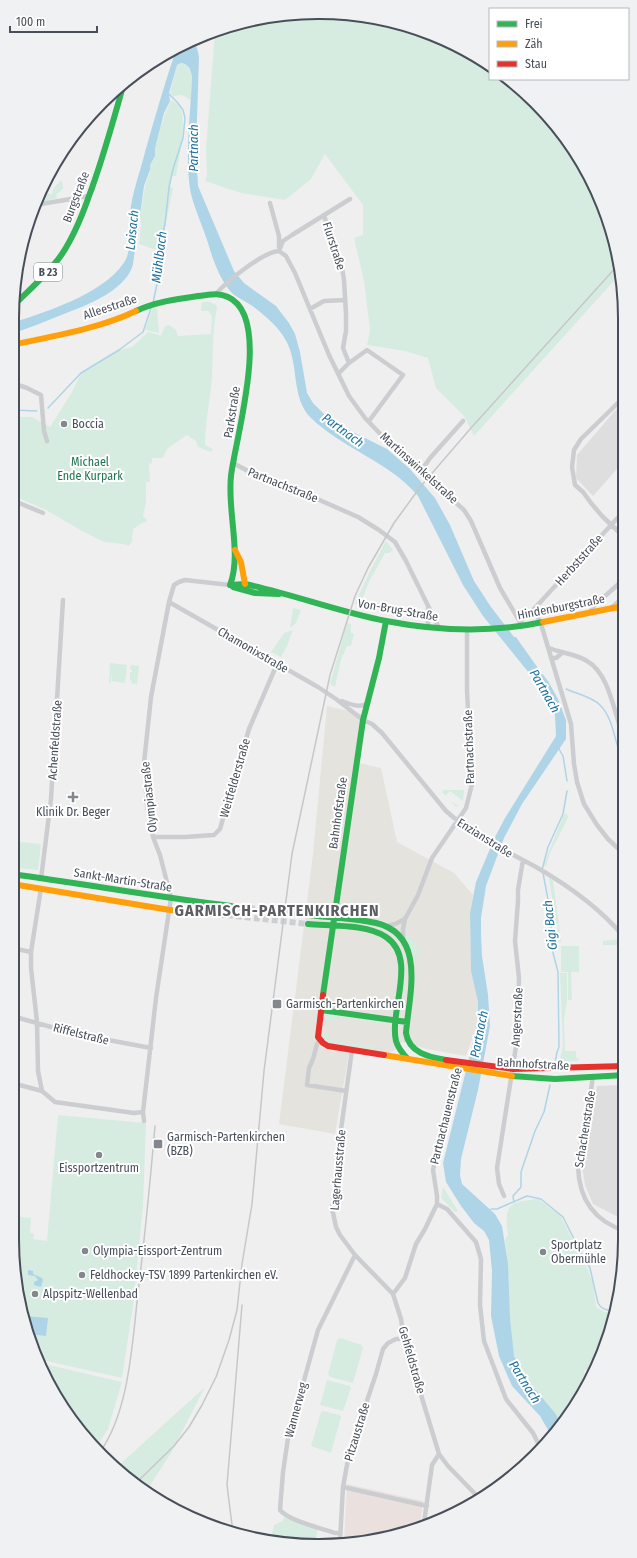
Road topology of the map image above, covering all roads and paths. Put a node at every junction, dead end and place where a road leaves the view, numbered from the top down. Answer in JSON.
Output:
{"nodes":[{"id":1,"x":121,"y":93,"type":"edge"},
{"id":2,"x":89,"y":196,"type":"junction"},
{"id":3,"x":350,"y":199,"type":"dead end"},
{"id":4,"x":270,"y":203,"type":"dead end"},
{"id":5,"x":42,"y":204,"type":"edge"},
{"id":6,"x":324,"y":216,"type":"junction"},
{"id":7,"x":279,"y":251,"type":"junction"},
{"id":8,"x":216,"y":294,"type":"junction"},
{"id":9,"x":20,"y":298,"type":"edge"},
{"id":10,"x":345,"y":300,"type":"junction"},
{"id":11,"x":310,"y":309,"type":"junction"},
{"id":12,"x":19,"y":343,"type":"edge"},
{"id":13,"x":349,"y":363,"type":"junction"},
{"id":14,"x":338,"y":374,"type":"junction"},
{"id":15,"x":19,"y":385,"type":"edge"},
{"id":16,"x":618,"y":403,"type":"edge"},
{"id":17,"x":369,"y":421,"type":"junction"},
{"id":18,"x":463,"y":421,"type":"dead end"},
{"id":19,"x":47,"y":441,"type":"dead end"},
{"id":20,"x":233,"y":463,"type":"junction"},
{"id":21,"x":421,"y":471,"type":"junction"},
{"id":22,"x":19,"y":503,"type":"edge"},
{"id":23,"x":43,"y":513,"type":"dead end"},
{"id":24,"x":618,"y":517,"type":"edge"},
{"id":25,"x":611,"y":524,"type":"junction"},
{"id":26,"x":618,"y":531,"type":"edge"},
{"id":27,"x":235,"y":548,"type":"junction"},
{"id":28,"x":245,"y":583,"type":"junction"},
{"id":29,"x":618,"y":584,"type":"edge"},
{"id":30,"x":230,"y":585,"type":"junction"},
{"id":31,"x":283,"y":594,"type":"junction"},
{"id":32,"x":63,"y":600,"type":"dead end"},
{"id":33,"x":169,"y":602,"type":"junction"},
{"id":34,"x":618,"y":603,"type":"edge"},
{"id":35,"x":428,"y":606,"type":"junction"},
{"id":36,"x":618,"y":607,"type":"edge"},
{"id":37,"x":534,"y":609,"type":"junction"},
{"id":38,"x":612,"y":609,"type":"junction"},
{"id":39,"x":618,"y":611,"type":"edge"},
{"id":40,"x":588,"y":614,"type":"junction"},
{"id":41,"x":386,"y":621,"type":"junction"},
{"id":42,"x":521,"y":624,"type":"junction"},
{"id":43,"x":542,"y":624,"type":"junction"},
{"id":44,"x":512,"y":627,"type":"joint"},
{"id":45,"x":428,"y":628,"type":"junction"},
{"id":46,"x":439,"y":628,"type":"junction"},
{"id":47,"x":467,"y":630,"type":"junction"},
{"id":48,"x":549,"y":648,"type":"junction"},
{"id":49,"x":562,"y":653,"type":"junction"},
{"id":50,"x":552,"y":658,"type":"junction"},
{"id":51,"x":277,"y":664,"type":"junction"},
{"id":52,"x":336,"y":699,"type":"junction"},
{"id":53,"x":366,"y":704,"type":"junction"},
{"id":54,"x":363,"y":720,"type":"junction"},
{"id":55,"x":618,"y":721,"type":"edge"},
{"id":56,"x":457,"y":821,"type":"junction"},
{"id":57,"x":153,"y":837,"type":"junction"},
{"id":58,"x":618,"y":848,"type":"edge"},
{"id":59,"x":522,"y":860,"type":"junction"},
{"id":60,"x":19,"y":875,"type":"edge"},
{"id":61,"x":42,"y":879,"type":"junction"},
{"id":62,"x":19,"y":885,"type":"edge"},
{"id":63,"x":41,"y":888,"type":"junction"},
{"id":64,"x":171,"y":899,"type":"junction"},
{"id":65,"x":230,"y":906,"type":"tunnel mouth"},
{"id":66,"x":170,"y":910,"type":"junction"},
{"id":67,"x":227,"y":915,"type":"tunnel mouth"},
{"id":68,"x":309,"y":915,"type":"tunnel mouth"},
{"id":69,"x":405,"y":919,"type":"junction"},
{"id":70,"x":308,"y":924,"type":"tunnel mouth"},
{"id":71,"x":387,"y":926,"type":"junction"},
{"id":72,"x":618,"y":930,"type":"edge"},
{"id":73,"x":403,"y":940,"type":"junction"},
{"id":74,"x":19,"y":949,"type":"edge"},
{"id":75,"x":31,"y":952,"type":"junction"},
{"id":76,"x":321,"y":1010,"type":"junction"},
{"id":77,"x":19,"y":1018,"type":"edge"},
{"id":78,"x":396,"y":1021,"type":"junction"},
{"id":79,"x":37,"y":1022,"type":"junction"},
{"id":80,"x":407,"y":1022,"type":"junction"},
{"id":81,"x":407,"y":1039,"type":"junction"},
{"id":82,"x":320,"y":1040,"type":"junction"},
{"id":83,"x":151,"y":1048,"type":"junction"},
{"id":84,"x":400,"y":1049,"type":"junction"},
{"id":85,"x":352,"y":1050,"type":"junction"},
{"id":86,"x":393,"y":1056,"type":"junction"},
{"id":87,"x":409,"y":1060,"type":"junction"},
{"id":88,"x":458,"y":1065,"type":"junction"},
{"id":89,"x":618,"y":1066,"type":"edge"},
{"id":90,"x":484,"y":1069,"type":"junction"},
{"id":91,"x":513,"y":1069,"type":"junction"},
{"id":92,"x":512,"y":1076,"type":"junction"},
{"id":93,"x":593,"y":1076,"type":"junction"},
{"id":94,"x":618,"y":1076,"type":"edge"},
{"id":95,"x":19,"y":1085,"type":"edge"},
{"id":96,"x":42,"y":1091,"type":"junction"},
{"id":97,"x":346,"y":1092,"type":"junction"},
{"id":98,"x":143,"y":1112,"type":"junction"},
{"id":99,"x":144,"y":1121,"type":"dead end"},
{"id":100,"x":504,"y":1196,"type":"dead end"},
{"id":101,"x":437,"y":1204,"type":"junction"},
{"id":102,"x":618,"y":1228,"type":"edge"},
{"id":103,"x":355,"y":1255,"type":"junction"},
{"id":104,"x":393,"y":1294,"type":"junction"},
{"id":105,"x":404,"y":1339,"type":"junction"},
{"id":106,"x":538,"y":1443,"type":"edge"},
{"id":107,"x":439,"y":1454,"type":"junction"},
{"id":108,"x":343,"y":1487,"type":"junction"},
{"id":109,"x":476,"y":1495,"type":"edge"},
{"id":110,"x":427,"y":1506,"type":"junction"},
{"id":111,"x":425,"y":1519,"type":"edge"},
{"id":112,"x":340,"y":1533,"type":"junction"},
{"id":113,"x":340,"y":1538,"type":"edge"}],
"edges":[{"from":1,"to":2,"type":"street","name":"Burgstraße","number":"B 23"},
{"from":2,"to":5,"type":"street"},
{"from":2,"to":9,"type":"street","name":"Burgstraße","number":"B 23"},
{"from":3,"to":6,"type":"street"},
{"from":4,"to":7,"type":"street"},
{"from":6,"to":7,"type":"street"},
{"from":6,"to":10,"type":"street","name":"Flurstraße"},
{"from":7,"to":8,"type":"street"},
{"from":7,"to":11,"type":"street","name":"Martinswinkelstraße"},
{"from":8,"to":12,"type":"street","name":"Alleestraße"},
{"from":8,"to":20,"type":"street","name":"Parkstraße"},
{"from":10,"to":11,"type":"street"},
{"from":10,"to":13,"type":"street","name":"Flurstraße"},
{"from":11,"to":14,"type":"street","name":"Martinswinkelstraße"},
{"from":13,"to":14,"type":"street"},
{"from":13,"to":17,"type":"street"},
{"from":14,"to":17,"type":"street","name":"Martinswinkelstraße"},
{"from":15,"to":19,"type":"street"},
{"from":16,"to":25,"type":"street"},
{"from":17,"to":21,"type":"street","name":"Martinswinkelstraße"},
{"from":18,"to":21,"type":"street"},
{"from":20,"to":27,"type":"street","name":"Parkstraße"},
{"from":20,"to":35,"type":"street","name":"Partnachstraße"},
{"from":21,"to":42,"type":"street","name":"Martinswinkelstraße"},
{"from":22,"to":23,"type":"street"},
{"from":24,"to":25,"type":"street","name":"Herbststraße"},
{"from":25,"to":26,"type":"street"},
{"from":25,"to":37,"type":"street","name":"Herbststraße"},
{"from":27,"to":28,"type":"street","name":"Parkstraße"},
{"from":27,"to":30,"type":"street","name":"Parkstraße"},
{"from":28,"to":30,"type":"street","name":"Von-Brug-Straße"},
{"from":28,"to":31,"type":"street","name":"Von-Brug-Straße"},
{"from":29,"to":40,"type":"street"},
{"from":30,"to":31,"type":"street","name":"Von-Brug-Straße"},
{"from":30,"to":33,"type":"street","name":"Olympiastraße"},
{"from":31,"to":41,"type":"street","name":"Von-Brug-Straße"},
{"from":32,"to":61,"type":"street","name":"Achenfeldstraße"},
{"from":33,"to":51,"type":"street","name":"Chamonixstraße"},
{"from":33,"to":57,"type":"street","name":"Olympiastraße"},
{"from":34,"to":38,"type":"street"},
{"from":35,"to":45,"type":"street","name":"Partnachstraße"},
{"from":35,"to":46,"type":"street","name":"Partnachstraße"},
{"from":36,"to":38,"type":"street","name":"Hindenburgstraße"},
{"from":37,"to":42,"type":"street","name":"Herbststraße"},
{"from":37,"to":43,"type":"street"},
{"from":38,"to":39,"type":"street","name":"Hindenburgstraße"},
{"from":38,"to":40,"type":"street","name":"Hindenburgstraße"},
{"from":40,"to":43,"type":"street","name":"Hindenburgstraße"},
{"from":41,"to":45,"type":"street","name":"Von-Brug-Straße"},
{"from":41,"to":53,"type":"street","name":"Bahnhofstraße"},
{"from":42,"to":43,"type":"street","name":"Hindenburgstraße"},
{"from":42,"to":44,"type":"street","name":"Hindenburgstraße"},
{"from":43,"to":48,"type":"street"},
{"from":44,"to":47,"type":"street","name":"Von-Brug-Straße"},
{"from":45,"to":46,"type":"street","name":"Von-Brug-Straße"},
{"from":46,"to":47,"type":"street","name":"Von-Brug-Straße"},
{"from":47,"to":56,"type":"street","name":"Partnachstraße"},
{"from":48,"to":49,"type":"street"},
{"from":48,"to":50,"type":"street"},
{"from":49,"to":50,"type":"street"},
{"from":49,"to":55,"type":"street"},
{"from":50,"to":58,"type":"street"},
{"from":51,"to":52,"type":"street","name":"Chamonixstraße"},
{"from":51,"to":57,"type":"street","name":"Weitfelderstraße"},
{"from":52,"to":53,"type":"street","name":"Chamonixstraße"},
{"from":52,"to":54,"type":"street","name":"Chamonixstraße"},
{"from":53,"to":54,"type":"street","name":"Bahnhofstraße"},
{"from":54,"to":56,"type":"street","name":"Enzianstraße"},
{"from":54,"to":76,"type":"street","name":"Bahnhofstraße"},
{"from":56,"to":59,"type":"street","name":"Enzianstraße"},
{"from":56,"to":69,"type":"street","name":"Partnachstraße"},
{"from":57,"to":64,"type":"street","name":"Olympiastraße"},
{"from":59,"to":72,"type":"street","name":"Enzianstraße"},
{"from":59,"to":91,"type":"street","name":"Angerstraße"},
{"from":60,"to":61,"type":"street","name":"Sankt-Martin-Straße"},
{"from":61,"to":64,"type":"street","name":"Sankt-Martin-Straße"},
{"from":62,"to":63,"type":"street","name":"Sankt-Martin-Straße"},
{"from":63,"to":66,"type":"street","name":"Sankt-Martin-Straße"},
{"from":63,"to":75,"type":"street"},
{"from":64,"to":65,"type":"street","name":"Sankt-Martin-Straße"},
{"from":64,"to":66,"type":"street","name":"Olympiastraße"},
{"from":66,"to":67,"type":"street","name":"Sankt-Martin-Straße"},
{"from":66,"to":83,"type":"street","name":"Olympiastraße"},
{"from":68,"to":71,"type":"street"},
{"from":69,"to":71,"type":"street"},
{"from":69,"to":73,"type":"street","name":"Partnachstraße"},
{"from":70,"to":78,"type":"street"},
{"from":71,"to":73,"type":"street"},
{"from":73,"to":80,"type":"street"},
{"from":74,"to":75,"type":"street"},
{"from":75,"to":79,"type":"street"},
{"from":76,"to":78,"type":"street"},
{"from":76,"to":82,"type":"street","name":"Bahnhofstraße"},
{"from":77,"to":79,"type":"street","name":"Riffelstraße"},
{"from":78,"to":80,"type":"street"},
{"from":78,"to":84,"type":"street"},
{"from":79,"to":83,"type":"street","name":"Riffelstraße"},
{"from":79,"to":96,"type":"street"},
{"from":80,"to":81,"type":"street"},
{"from":81,"to":84,"type":"street"},
{"from":81,"to":88,"type":"street","name":"Bahnhofstraße"},
{"from":82,"to":85,"type":"street","name":"Bahnhofstraße"},
{"from":82,"to":97,"type":"street","name":"Bahnhofstraße"},
{"from":83,"to":98,"type":"street","name":"Olympiastraße"},
{"from":84,"to":86,"type":"street"},
{"from":84,"to":87,"type":"street"},
{"from":85,"to":86,"type":"street","name":"Bahnhofstraße"},
{"from":85,"to":97,"type":"street","name":"Lagerhausstraße"},
{"from":86,"to":87,"type":"street","name":"Bahnhofstraße"},
{"from":87,"to":88,"type":"street","name":"Bahnhofstraße"},
{"from":88,"to":90,"type":"street","name":"Bahnhofstraße"},
{"from":88,"to":101,"type":"street","name":"Partnachauenstraße"},
{"from":89,"to":91,"type":"street","name":"Bahnhofstraße"},
{"from":90,"to":91,"type":"street","name":"Bahnhofstraße"},
{"from":90,"to":92,"type":"street","name":"Bahnhofstraße"},
{"from":91,"to":92,"type":"street","name":"Angerstraße"},
{"from":92,"to":93,"type":"street","name":"Bahnhofstraße"},
{"from":92,"to":100,"type":"street","name":"Angerstraße"},
{"from":93,"to":94,"type":"street","name":"Bahnhofstraße"},
{"from":93,"to":102,"type":"street","name":"Schachenstraße"},
{"from":95,"to":96,"type":"street"},
{"from":96,"to":98,"type":"street"},
{"from":97,"to":103,"type":"street","name":"Lagerhausstraße"},
{"from":98,"to":99,"type":"street","name":"Olympiastraße"},
{"from":101,"to":104,"type":"street"},
{"from":101,"to":106,"type":"street"},
{"from":103,"to":104,"type":"street","name":"Lagerhausstraße"},
{"from":103,"to":112,"type":"street","name":"Wannerweg"},
{"from":104,"to":105,"type":"street","name":"Gehfeldstraße"},
{"from":105,"to":107,"type":"street","name":"Gehfeldstraße"},
{"from":105,"to":108,"type":"street","name":"Pitzaustraße"},
{"from":107,"to":109,"type":"street"},
{"from":107,"to":110,"type":"street"},
{"from":108,"to":110,"type":"street"},
{"from":108,"to":112,"type":"street","name":"Pitzaustraße"},
{"from":110,"to":111,"type":"street"},
{"from":112,"to":113,"type":"street","name":"Pitzaustraße"}]}
